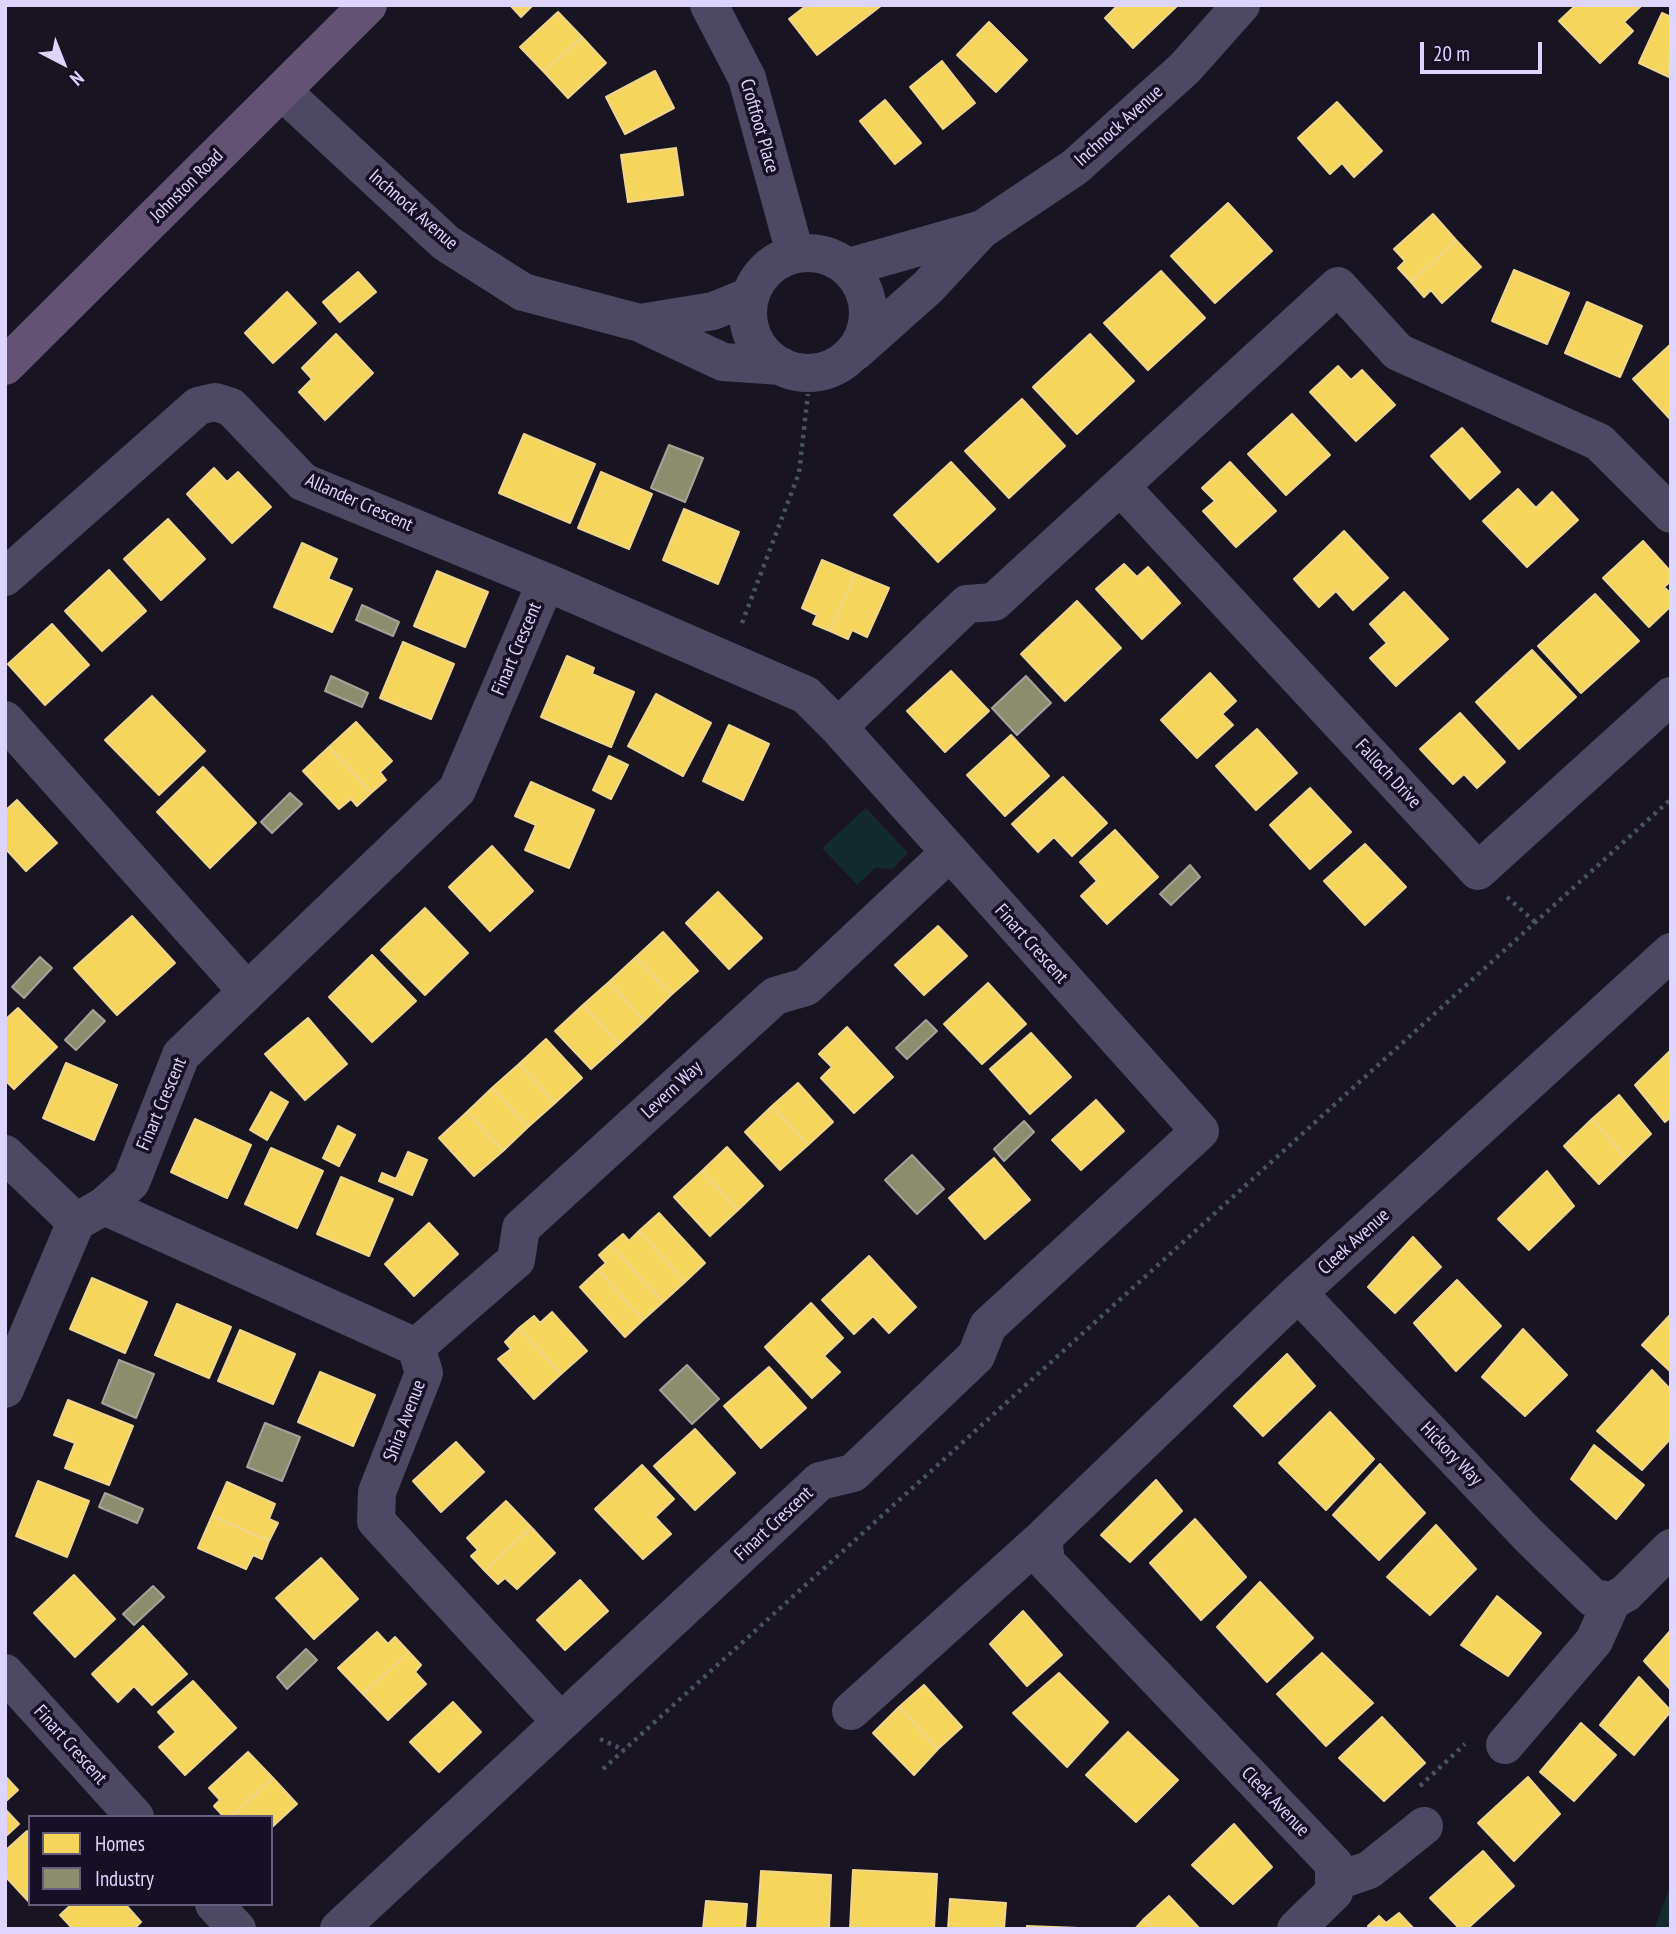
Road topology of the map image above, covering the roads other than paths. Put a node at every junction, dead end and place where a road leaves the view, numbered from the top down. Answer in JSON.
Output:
{"nodes":[{"id":1,"x":368,"y":5,"type":"edge"},
{"id":2,"x":709,"y":5,"type":"edge"},
{"id":3,"x":1241,"y":5,"type":"edge"},
{"id":4,"x":283,"y":92,"type":"junction"},
{"id":5,"x":981,"y":230,"type":"junction"},
{"id":6,"x":795,"y":253,"type":"junction"},
{"id":7,"x":849,"y":267,"type":"junction"},
{"id":8,"x":750,"y":296,"type":"junction"},
{"id":9,"x":640,"y":323,"type":"junction"},
{"id":10,"x":855,"y":352,"type":"junction"},
{"id":11,"x":5,"y":366,"type":"edge"},
{"id":12,"x":796,"y":370,"type":"junction"},
{"id":13,"x":1121,"y":487,"type":"junction"},
{"id":14,"x":1671,"y":514,"type":"edge"},
{"id":15,"x":5,"y":577,"type":"edge"},
{"id":16,"x":546,"y":582,"type":"junction"},
{"id":17,"x":1671,"y":696,"type":"edge"},
{"id":18,"x":5,"y":720,"type":"edge"},
{"id":19,"x":838,"y":726,"type":"junction"},
{"id":20,"x":949,"y":853,"type":"junction"},
{"id":21,"x":1671,"y":952,"type":"edge"},
{"id":22,"x":247,"y":991,"type":"junction"},
{"id":23,"x":5,"y":1154,"type":"edge"},
{"id":24,"x":90,"y":1214,"type":"junction"},
{"id":25,"x":1298,"y":1293,"type":"junction"},
{"id":26,"x":416,"y":1347,"type":"junction"},
{"id":27,"x":5,"y":1389,"type":"edge"},
{"id":28,"x":1043,"y":1538,"type":"junction"},
{"id":29,"x":1671,"y":1548,"type":"edge"},
{"id":30,"x":1612,"y":1601,"type":"junction"},
{"id":31,"x":5,"y":1673,"type":"edge"},
{"id":32,"x":851,"y":1712,"type":"dead end"},
{"id":33,"x":561,"y":1722,"type":"junction"},
{"id":34,"x":1505,"y":1745,"type":"dead end"},
{"id":35,"x":133,"y":1815,"type":"edge"},
{"id":36,"x":1424,"y":1826,"type":"dead end"},
{"id":37,"x":1334,"y":1882,"type":"junction"},
{"id":38,"x":216,"y":1906,"type":"edge"},
{"id":39,"x":237,"y":1929,"type":"edge"},
{"id":40,"x":339,"y":1929,"type":"edge"},
{"id":41,"x":1296,"y":1929,"type":"edge"}],
"edges":[{"from":1,"to":4,"type":"main road","name":"Johnston Road"},
{"from":2,"to":6,"type":"street","name":"Croftfoot Place"},
{"from":3,"to":5,"type":"street","name":"Inchnock Avenue"},
{"from":4,"to":9,"type":"street","name":"Inchnock Avenue"},
{"from":4,"to":11,"type":"main road","name":"Johnston Road"},
{"from":5,"to":7,"type":"street","name":"Inchnock Avenue"},
{"from":5,"to":10,"type":"street","name":"Inchnock Avenue"},
{"from":6,"to":7,"type":"street"},
{"from":6,"to":8,"type":"street"},
{"from":7,"to":10,"type":"street"},
{"from":8,"to":9,"type":"street","name":"Inchnock Avenue"},
{"from":8,"to":12,"type":"street"},
{"from":9,"to":12,"type":"street","name":"Inchnock Avenue"},
{"from":10,"to":12,"type":"street"},
{"from":13,"to":14,"type":"street"},
{"from":13,"to":17,"type":"street","name":"Falloch Drive"},
{"from":13,"to":19,"type":"street"},
{"from":15,"to":16,"type":"street","name":"Allander Crescent"},
{"from":16,"to":19,"type":"street","name":"Finart Crescent"},
{"from":16,"to":22,"type":"street","name":"Finart Crescent"},
{"from":18,"to":22,"type":"street"},
{"from":19,"to":20,"type":"street","name":"Finart Crescent"},
{"from":20,"to":26,"type":"street","name":"Levern Way"},
{"from":20,"to":33,"type":"street","name":"Finart Crescent"},
{"from":21,"to":25,"type":"street","name":"Cleek Avenue"},
{"from":22,"to":24,"type":"street","name":"Finart Crescent"},
{"from":23,"to":24,"type":"street"},
{"from":24,"to":26,"type":"street"},
{"from":24,"to":27,"type":"street","name":"Finart Crescent"},
{"from":25,"to":28,"type":"street","name":"Cleek Avenue"},
{"from":25,"to":30,"type":"street","name":"Hickory Way"},
{"from":26,"to":33,"type":"street","name":"Shira Avenue"},
{"from":28,"to":32,"type":"street","name":"Cleek Avenue"},
{"from":28,"to":37,"type":"street","name":"Cleek Avenue"},
{"from":29,"to":30,"type":"street"},
{"from":30,"to":34,"type":"street"},
{"from":31,"to":35,"type":"street","name":"Finart Crescent"},
{"from":33,"to":40,"type":"street","name":"Finart Crescent"},
{"from":36,"to":37,"type":"street"},
{"from":37,"to":41,"type":"street"},
{"from":38,"to":39,"type":"street"}]}
